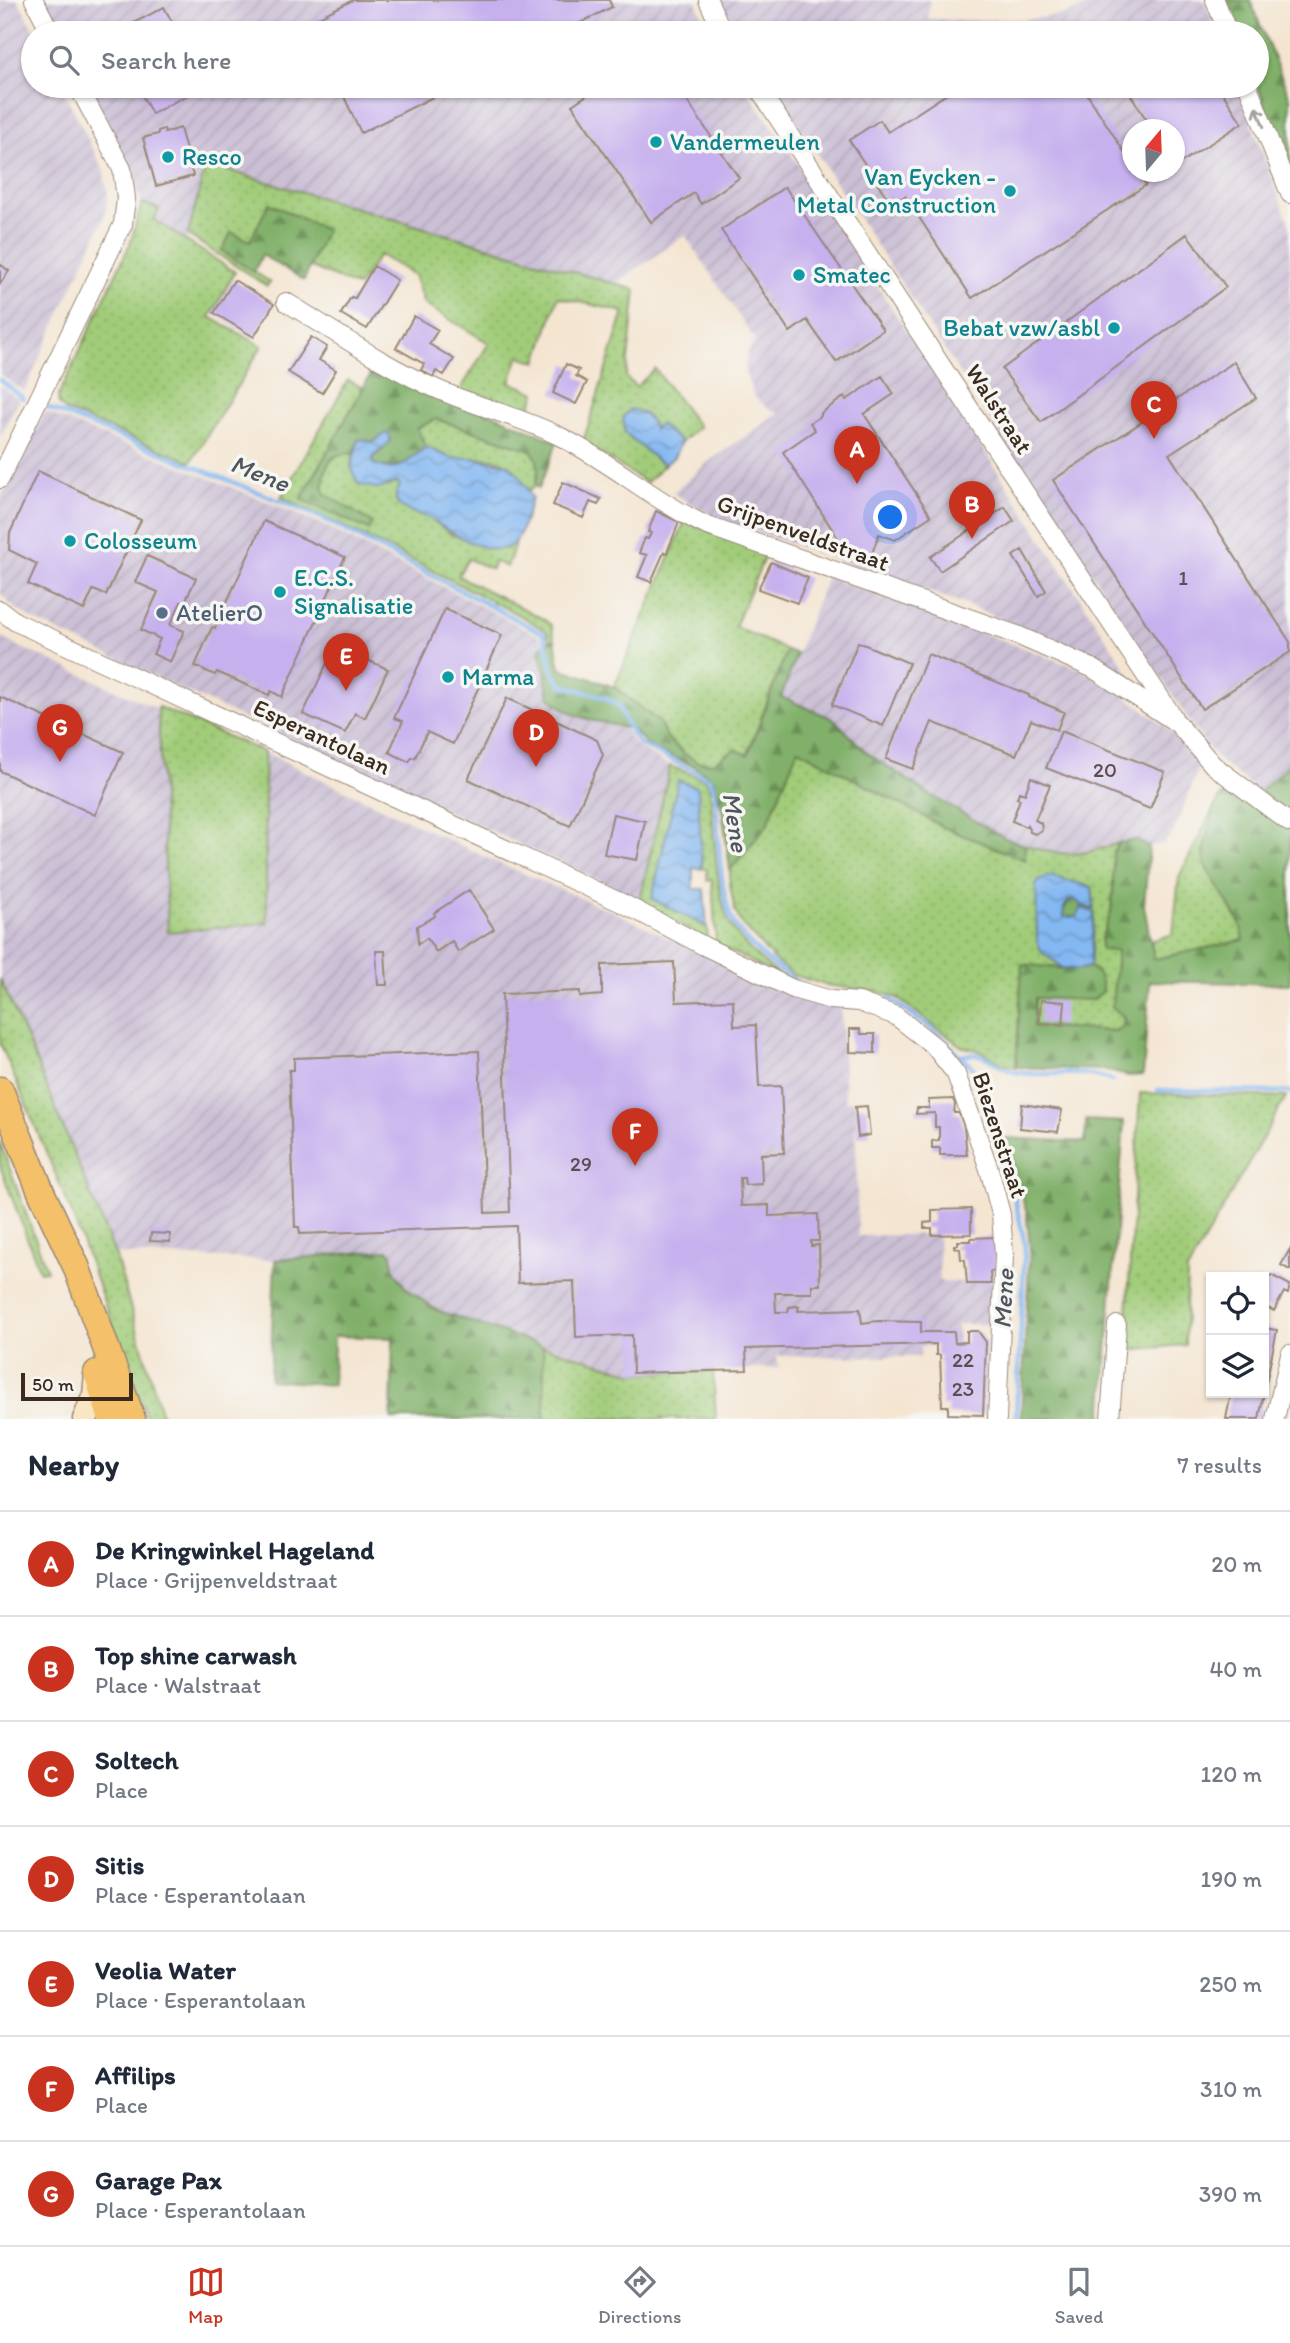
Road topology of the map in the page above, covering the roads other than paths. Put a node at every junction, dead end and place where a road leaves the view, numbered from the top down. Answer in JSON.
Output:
{"nodes":[{"id":1,"x":34,"y":0,"type":"edge"},
{"id":2,"x":708,"y":0,"type":"edge"},
{"id":3,"x":1215,"y":0,"type":"edge"},
{"id":4,"x":45,"y":21,"type":"edge"},
{"id":5,"x":718,"y":21,"type":"edge"},
{"id":6,"x":1223,"y":21,"type":"edge"},
{"id":7,"x":84,"y":98,"type":"edge"},
{"id":8,"x":765,"y":98,"type":"edge"},
{"id":9,"x":1253,"y":98,"type":"edge"},
{"id":10,"x":1290,"y":194,"type":"edge"},
{"id":11,"x":286,"y":302,"type":"dead end"},
{"id":12,"x":0,"y":479,"type":"edge"},
{"id":13,"x":0,"y":610,"type":"edge"},
{"id":14,"x":1177,"y":723,"type":"junction"},
{"id":15,"x":1290,"y":823,"type":"edge"},
{"id":16,"x":626,"y":905,"type":"joint"},
{"id":17,"x":0,"y":1090,"type":"edge"},
{"id":18,"x":42,"y":1194,"type":"junction"},
{"id":19,"x":1117,"y":1325,"type":"dead end"},
{"id":20,"x":1290,"y":1354,"type":"edge"},
{"id":21,"x":97,"y":1374,"type":"junction"},
{"id":22,"x":85,"y":1419,"type":"edge"},
{"id":23,"x":112,"y":1419,"type":"edge"},
{"id":24,"x":132,"y":1419,"type":"edge"},
{"id":25,"x":997,"y":1419,"type":"edge"},
{"id":26,"x":1110,"y":1419,"type":"edge"},
{"id":27,"x":1275,"y":1419,"type":"edge"}],
"edges":[{"from":1,"to":4,"type":"street"},
{"from":2,"to":5,"type":"street"},
{"from":3,"to":6,"type":"street"},
{"from":7,"to":12,"type":"street"},
{"from":8,"to":14,"type":"street","name":"Walstraat"},
{"from":10,"to":9,"type":"street","one_way":true},
{"from":11,"to":14,"type":"street","name":"Grijpenveldstraat"},
{"from":13,"to":16,"type":"street","name":"Esperantolaan"},
{"from":14,"to":15,"type":"street","name":"Grijpenveldstraat"},
{"from":16,"to":25,"type":"street","name":"Biezenstraat"},
{"from":17,"to":18,"type":"main road"},
{"from":18,"to":21,"type":"main road"},
{"from":18,"to":24,"type":"main road"},
{"from":19,"to":26,"type":"street"},
{"from":20,"to":27,"type":"street"},
{"from":21,"to":22,"type":"street"},
{"from":21,"to":23,"type":"main road"}]}
